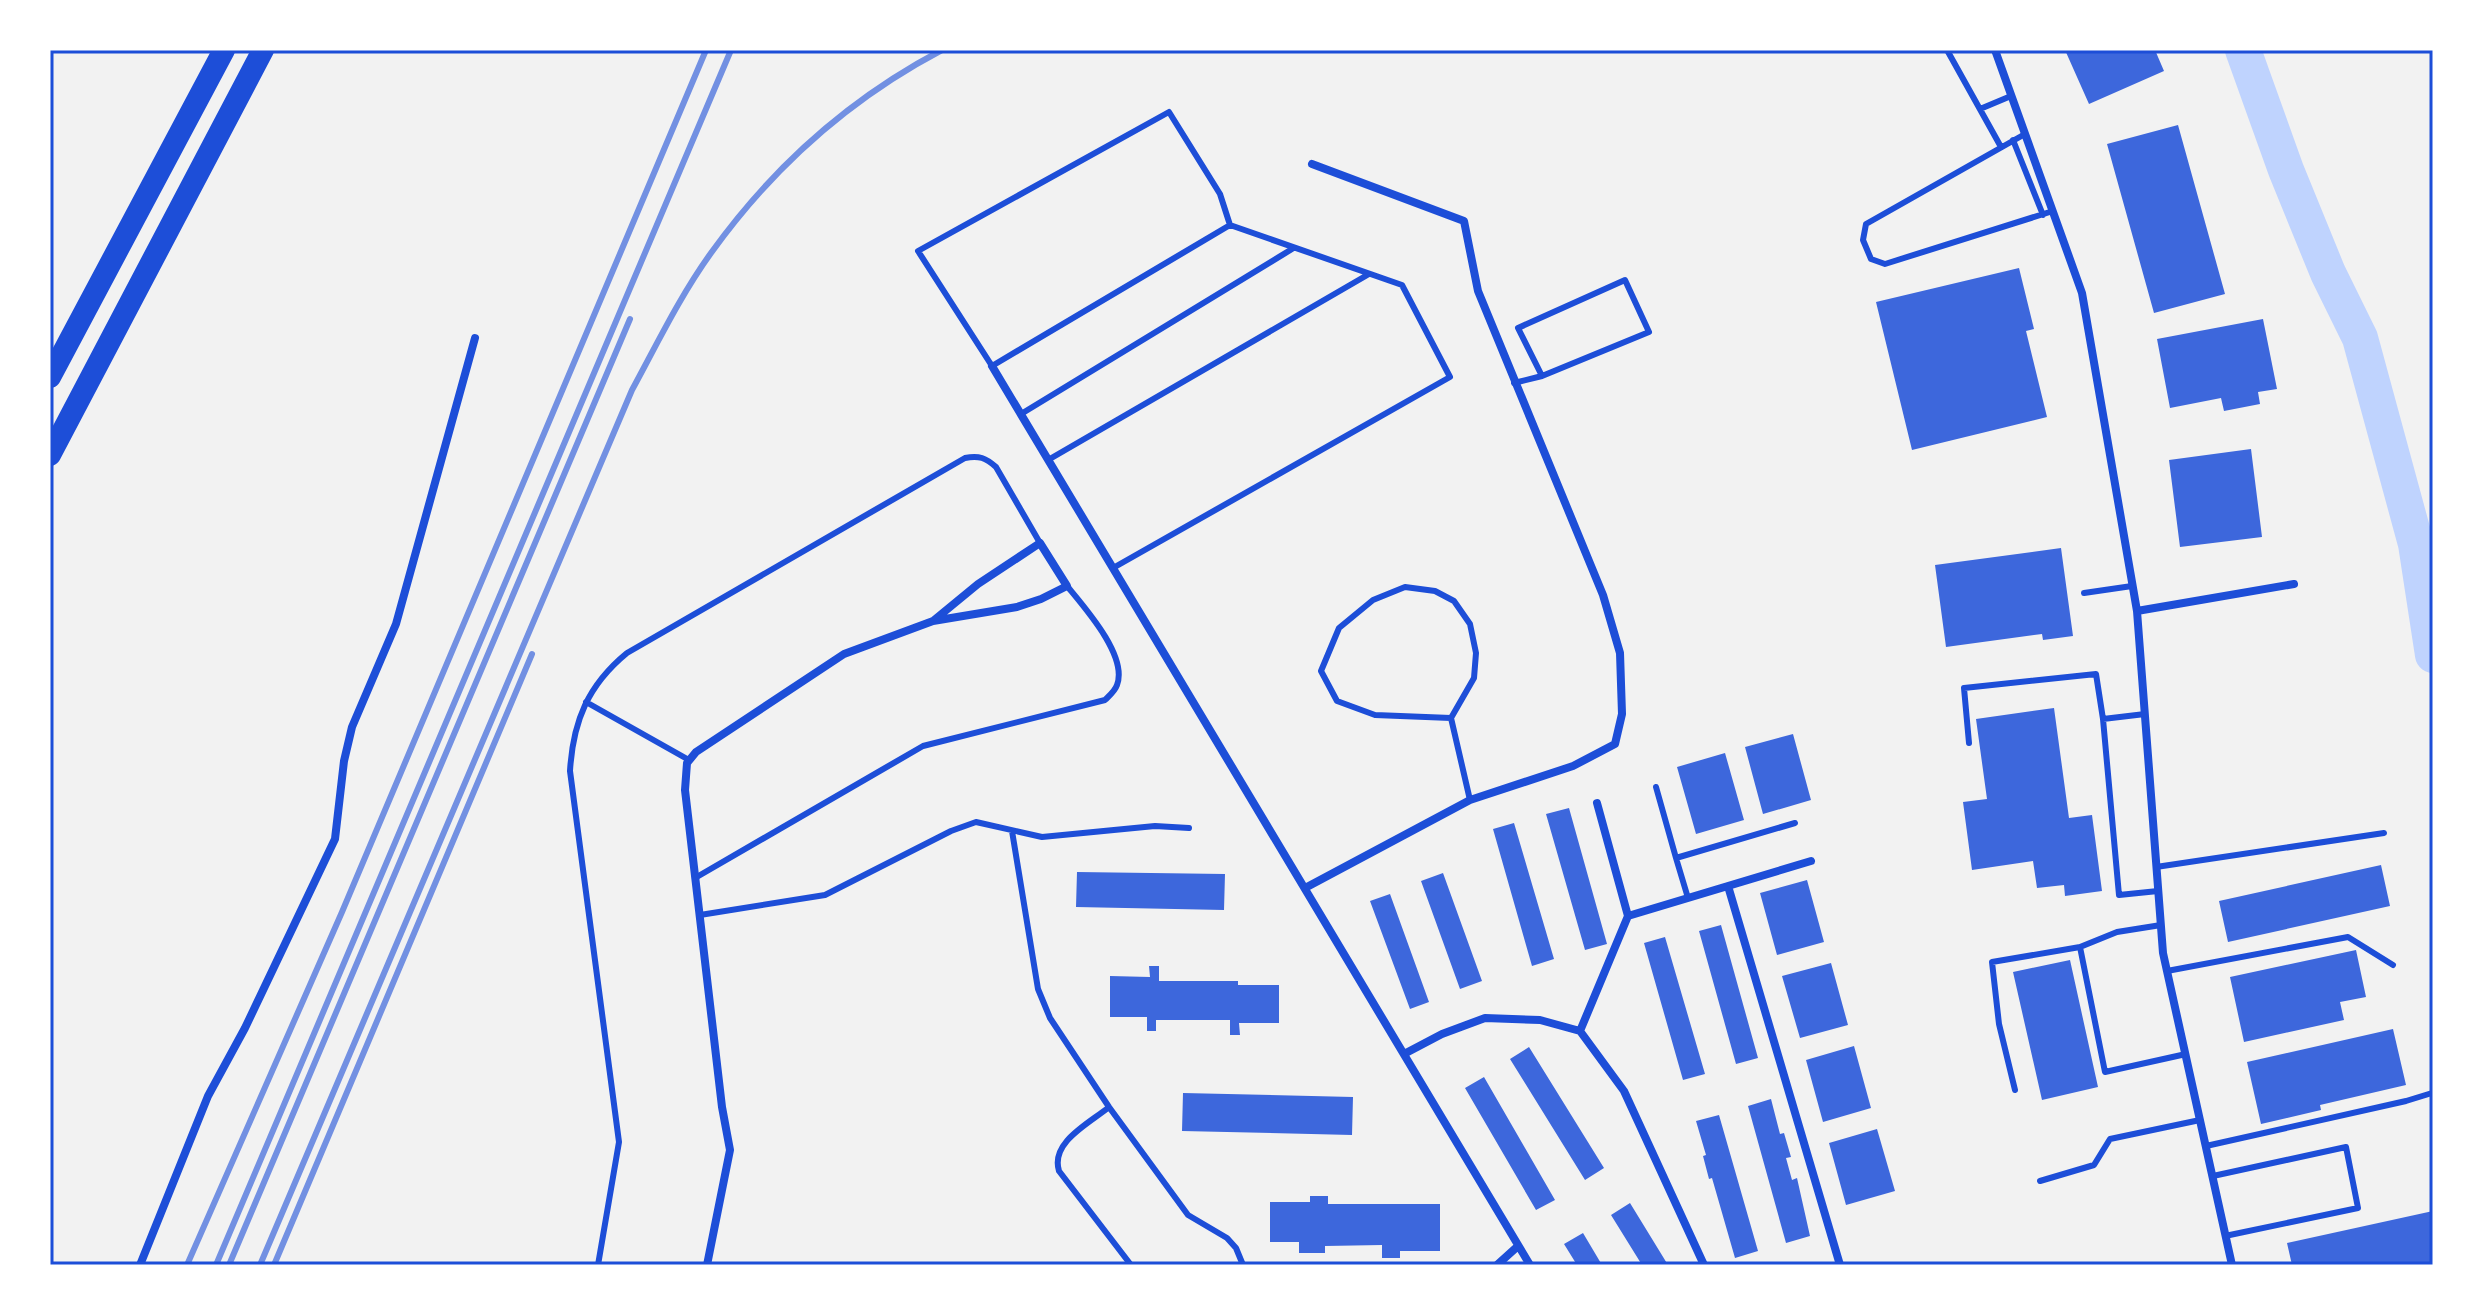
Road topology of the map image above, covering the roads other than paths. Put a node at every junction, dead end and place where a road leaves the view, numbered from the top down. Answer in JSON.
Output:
{"nodes":[{"id":1,"x":224,"y":50,"type":"edge"},
{"id":2,"x":263,"y":50,"type":"edge"},
{"id":3,"x":1947,"y":50,"type":"edge"},
{"id":4,"x":1995,"y":50,"type":"edge"},
{"id":5,"x":2011,"y":96,"type":"junction"},
{"id":6,"x":1980,"y":109,"type":"junction"},
{"id":7,"x":2025,"y":134,"type":"junction"},
{"id":8,"x":2013,"y":140,"type":"junction"},
{"id":9,"x":2001,"y":147,"type":"junction"},
{"id":10,"x":1312,"y":164,"type":"dead end"},
{"id":11,"x":2053,"y":211,"type":"junction"},
{"id":12,"x":2043,"y":215,"type":"junction"},
{"id":13,"x":1230,"y":225,"type":"junction"},
{"id":14,"x":1292,"y":249,"type":"junction"},
{"id":15,"x":1369,"y":274,"type":"junction"},
{"id":16,"x":475,"y":338,"type":"dead end"},
{"id":17,"x":992,"y":366,"type":"junction"},
{"id":18,"x":1542,"y":376,"type":"junction"},
{"id":19,"x":50,"y":377,"type":"edge"},
{"id":20,"x":1514,"y":383,"type":"junction"},
{"id":21,"x":1021,"y":414,"type":"junction"},
{"id":22,"x":50,"y":455,"type":"edge"},
{"id":23,"x":1048,"y":460,"type":"junction"},
{"id":24,"x":1040,"y":543,"type":"junction"},
{"id":25,"x":1113,"y":568,"type":"junction"},
{"id":26,"x":2294,"y":584,"type":"dead end"},
{"id":27,"x":1067,"y":586,"type":"junction"},
{"id":28,"x":2132,"y":586,"type":"junction"},
{"id":29,"x":2084,"y":593,"type":"dead end"},
{"id":30,"x":2137,"y":611,"type":"junction"},
{"id":31,"x":933,"y":621,"type":"junction"},
{"id":32,"x":586,"y":702,"type":"junction"},
{"id":33,"x":2145,"y":714,"type":"junction"},
{"id":34,"x":1451,"y":718,"type":"junction"},
{"id":35,"x":2103,"y":719,"type":"junction"},
{"id":36,"x":1969,"y":743,"type":"dead end"},
{"id":37,"x":689,"y":760,"type":"junction"},
{"id":38,"x":1656,"y":787,"type":"dead end"},
{"id":39,"x":1470,"y":800,"type":"junction"},
{"id":40,"x":1597,"y":803,"type":"dead end"},
{"id":41,"x":1795,"y":823,"type":"dead end"},
{"id":42,"x":1189,"y":828,"type":"dead end"},
{"id":43,"x":1012,"y":831,"type":"junction"},
{"id":44,"x":2384,"y":833,"type":"dead end"},
{"id":45,"x":1676,"y":858,"type":"junction"},
{"id":46,"x":1811,"y":861,"type":"dead end"},
{"id":47,"x":2156,"y":867,"type":"junction"},
{"id":48,"x":695,"y":878,"type":"junction"},
{"id":49,"x":1728,"y":886,"type":"junction"},
{"id":50,"x":1305,"y":888,"type":"junction"},
{"id":51,"x":2158,"y":891,"type":"junction"},
{"id":52,"x":1688,"y":898,"type":"junction"},
{"id":53,"x":700,"y":915,"type":"junction"},
{"id":54,"x":1628,"y":916,"type":"junction"},
{"id":55,"x":2161,"y":925,"type":"junction"},
{"id":56,"x":2080,"y":947,"type":"junction"},
{"id":57,"x":2393,"y":965,"type":"dead end"},
{"id":58,"x":2167,"y":971,"type":"junction"},
{"id":59,"x":1580,"y":1031,"type":"junction"},
{"id":60,"x":1404,"y":1054,"type":"junction"},
{"id":61,"x":2186,"y":1054,"type":"junction"},
{"id":62,"x":2015,"y":1090,"type":"dead end"},
{"id":63,"x":2432,"y":1093,"type":"edge"},
{"id":64,"x":1109,"y":1107,"type":"junction"},
{"id":65,"x":2200,"y":1120,"type":"junction"},
{"id":66,"x":2206,"y":1146,"type":"junction"},
{"id":67,"x":2213,"y":1176,"type":"junction"},
{"id":68,"x":2040,"y":1181,"type":"dead end"},
{"id":69,"x":2225,"y":1236,"type":"junction"},
{"id":70,"x":1518,"y":1246,"type":"junction"},
{"id":71,"x":140,"y":1265,"type":"edge"},
{"id":72,"x":598,"y":1265,"type":"edge"},
{"id":73,"x":707,"y":1265,"type":"edge"},
{"id":74,"x":1131,"y":1265,"type":"edge"},
{"id":75,"x":1243,"y":1265,"type":"edge"},
{"id":76,"x":1497,"y":1265,"type":"edge"},
{"id":77,"x":1530,"y":1265,"type":"edge"},
{"id":78,"x":1704,"y":1265,"type":"edge"},
{"id":79,"x":1840,"y":1265,"type":"edge"},
{"id":80,"x":2232,"y":1265,"type":"edge"}],
"edges":[{"from":1,"to":19,"type":"highway"},
{"from":2,"to":22,"type":"highway"},
{"from":3,"to":6,"type":"lane"},
{"from":4,"to":5,"type":"street"},
{"from":5,"to":6,"type":"lane"},
{"from":5,"to":7,"type":"street"},
{"from":6,"to":9,"type":"lane"},
{"from":7,"to":8,"type":"lane"},
{"from":7,"to":11,"type":"street"},
{"from":8,"to":9,"type":"lane"},
{"from":8,"to":12,"type":"lane"},
{"from":9,"to":12,"type":"lane"},
{"from":10,"to":20,"type":"street"},
{"from":11,"to":12,"type":"lane"},
{"from":11,"to":28,"type":"street"},
{"from":13,"to":14,"type":"lane"},
{"from":13,"to":17,"type":"lane"},
{"from":13,"to":17,"type":"lane"},
{"from":14,"to":15,"type":"lane"},
{"from":14,"to":21,"type":"lane"},
{"from":15,"to":23,"type":"lane"},
{"from":15,"to":25,"type":"lane"},
{"from":16,"to":71,"type":"street"},
{"from":17,"to":21,"type":"street"},
{"from":18,"to":18,"type":"lane"},
{"from":18,"to":20,"type":"lane"},
{"from":20,"to":39,"type":"street"},
{"from":21,"to":23,"type":"street"},
{"from":23,"to":25,"type":"street"},
{"from":24,"to":27,"type":"street"},
{"from":24,"to":31,"type":"street"},
{"from":24,"to":32,"type":"lane"},
{"from":25,"to":50,"type":"street"},
{"from":26,"to":30,"type":"street"},
{"from":27,"to":31,"type":"street"},
{"from":27,"to":48,"type":"lane"},
{"from":28,"to":29,"type":"lane"},
{"from":28,"to":30,"type":"street"},
{"from":30,"to":33,"type":"street"},
{"from":31,"to":37,"type":"street"},
{"from":32,"to":37,"type":"lane"},
{"from":32,"to":72,"type":"lane"},
{"from":33,"to":35,"type":"lane"},
{"from":33,"to":47,"type":"street"},
{"from":34,"to":34,"type":"lane"},
{"from":34,"to":39,"type":"lane"},
{"from":35,"to":36,"type":"lane"},
{"from":35,"to":51,"type":"lane"},
{"from":37,"to":48,"type":"street"},
{"from":38,"to":45,"type":"lane"},
{"from":39,"to":50,"type":"street"},
{"from":40,"to":54,"type":"street"},
{"from":41,"to":45,"type":"lane"},
{"from":42,"to":43,"type":"lane"},
{"from":43,"to":53,"type":"lane"},
{"from":43,"to":64,"type":"lane"},
{"from":44,"to":47,"type":"lane"},
{"from":45,"to":52,"type":"lane"},
{"from":46,"to":49,"type":"street"},
{"from":47,"to":51,"type":"street"},
{"from":48,"to":53,"type":"street"},
{"from":49,"to":52,"type":"street"},
{"from":49,"to":79,"type":"street"},
{"from":50,"to":60,"type":"street"},
{"from":51,"to":55,"type":"street"},
{"from":52,"to":54,"type":"street"},
{"from":53,"to":73,"type":"street"},
{"from":54,"to":59,"type":"street"},
{"from":55,"to":56,"type":"lane"},
{"from":55,"to":58,"type":"street"},
{"from":56,"to":61,"type":"lane"},
{"from":56,"to":62,"type":"lane"},
{"from":57,"to":58,"type":"lane"},
{"from":58,"to":61,"type":"street"},
{"from":59,"to":60,"type":"street"},
{"from":59,"to":78,"type":"street"},
{"from":60,"to":70,"type":"street"},
{"from":61,"to":65,"type":"street"},
{"from":63,"to":66,"type":"lane"},
{"from":64,"to":74,"type":"lane"},
{"from":64,"to":75,"type":"lane"},
{"from":65,"to":66,"type":"street"},
{"from":65,"to":68,"type":"lane"},
{"from":66,"to":67,"type":"street"},
{"from":67,"to":69,"type":"street"},
{"from":67,"to":69,"type":"lane"},
{"from":69,"to":80,"type":"street"},
{"from":70,"to":76,"type":"street"},
{"from":70,"to":77,"type":"street"}]}
